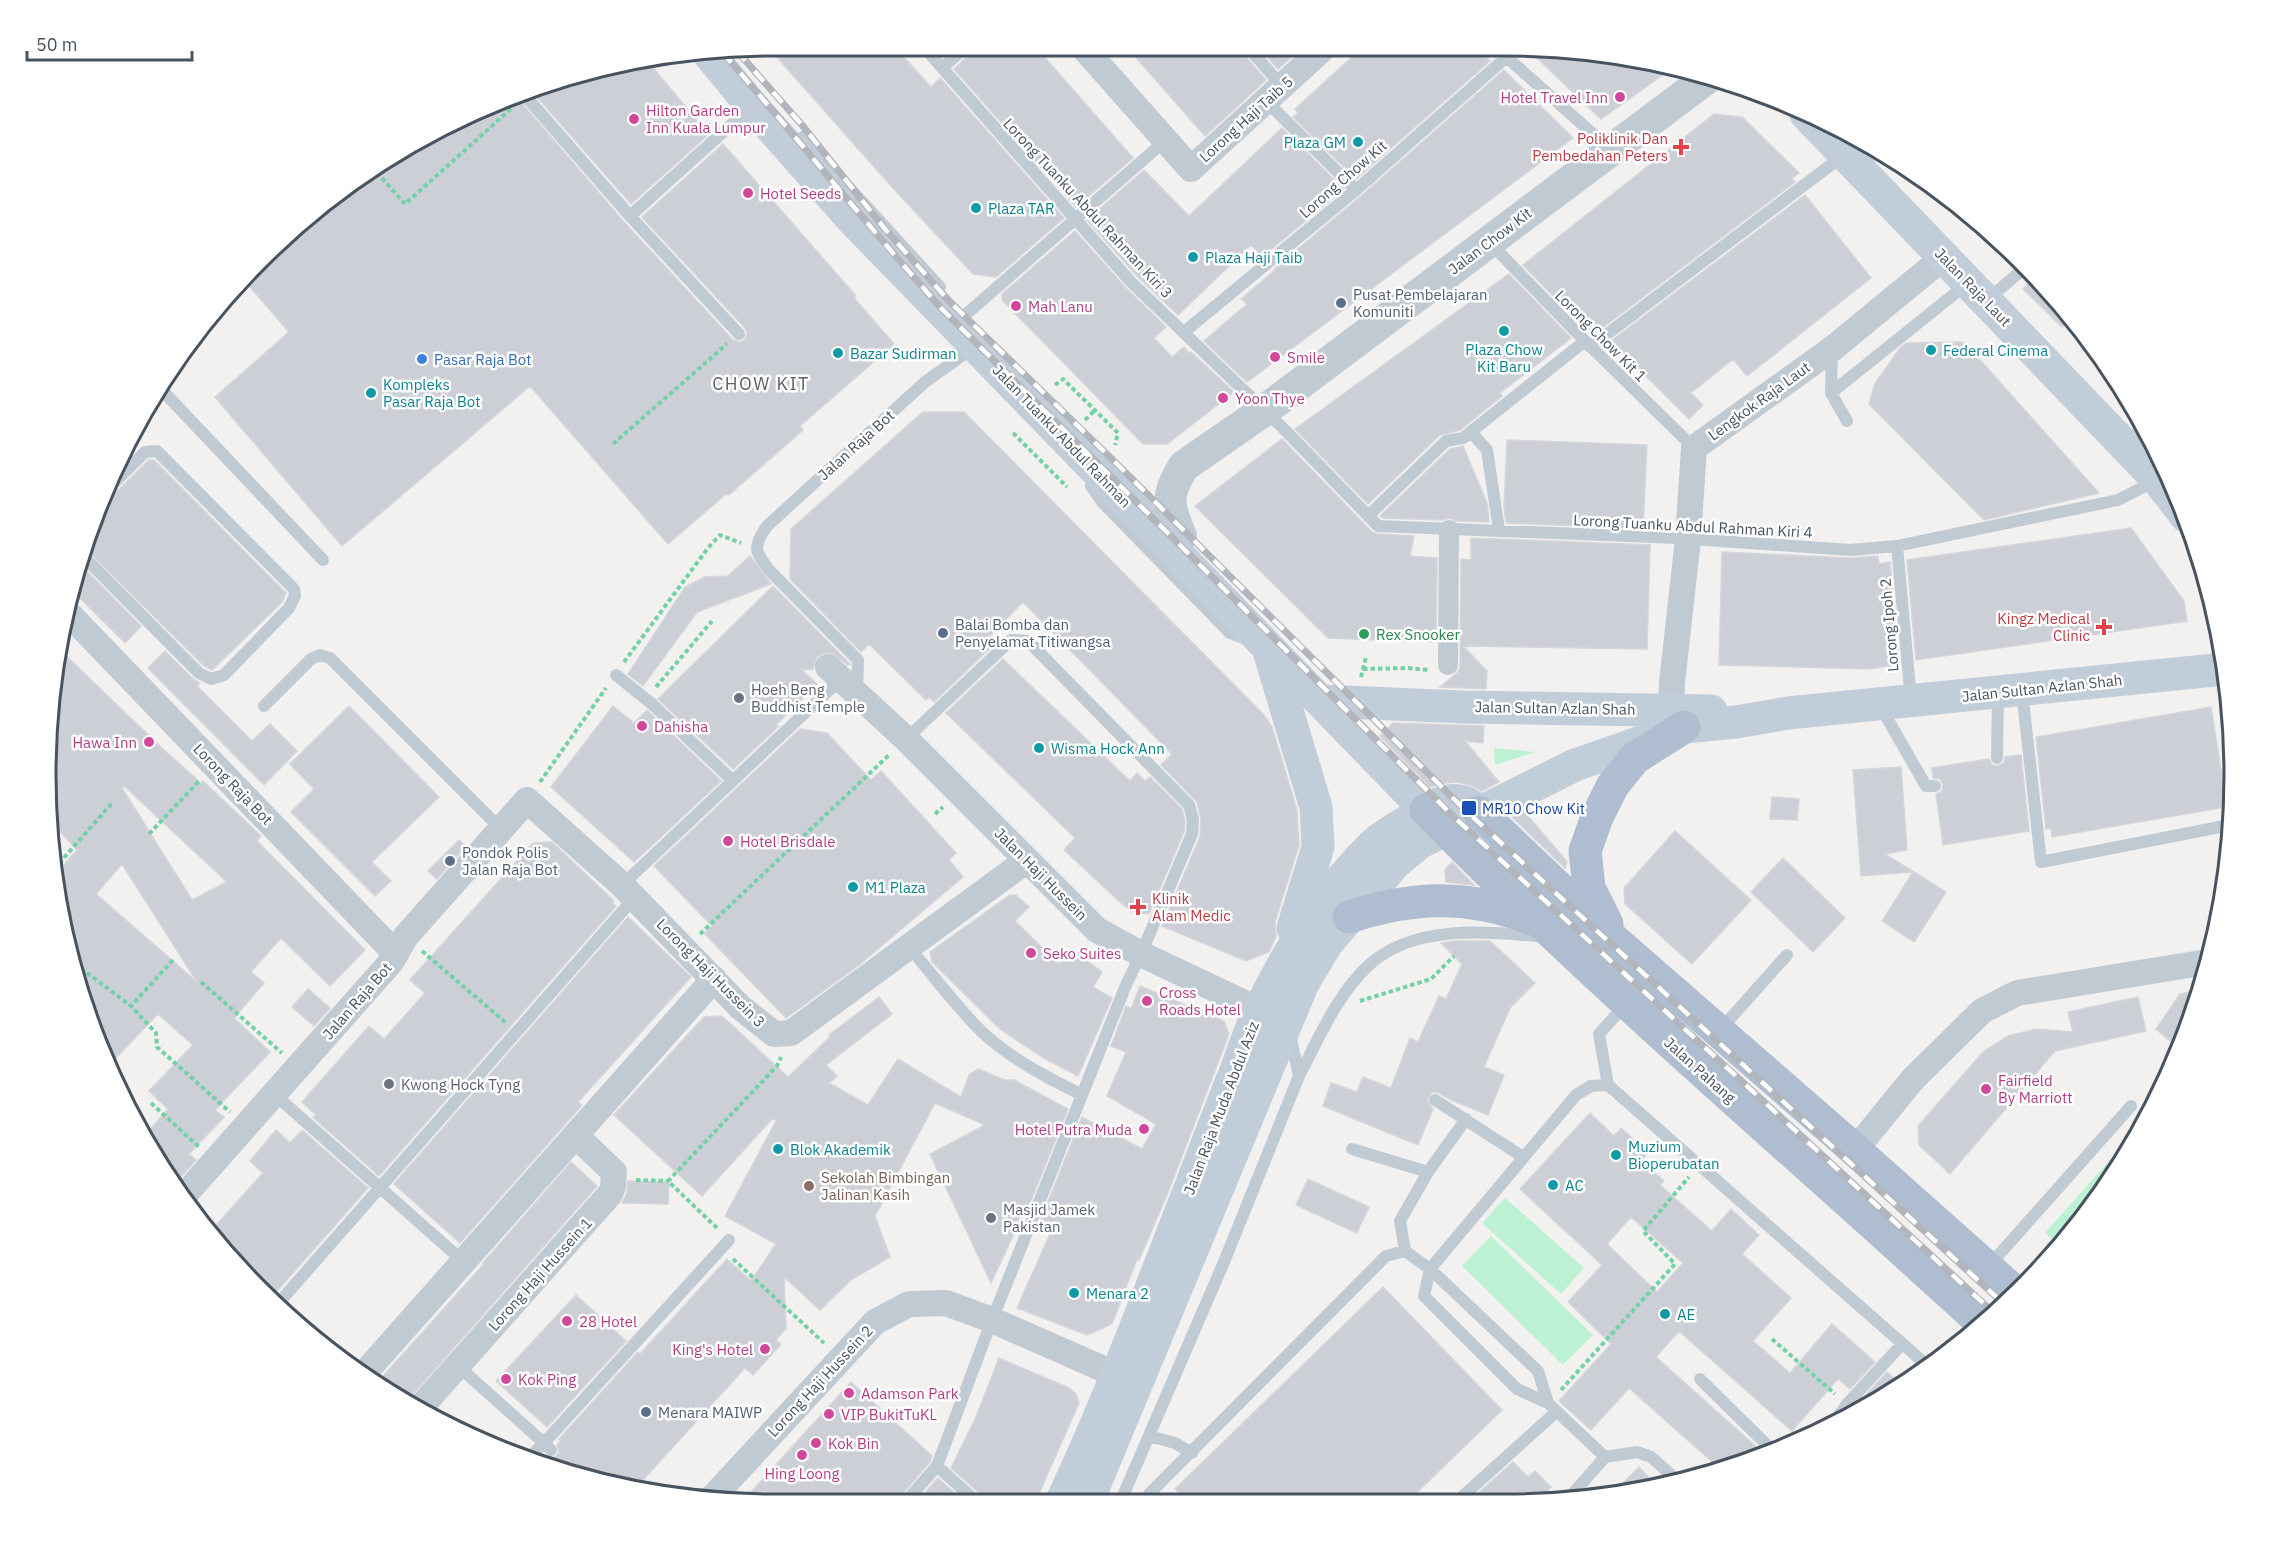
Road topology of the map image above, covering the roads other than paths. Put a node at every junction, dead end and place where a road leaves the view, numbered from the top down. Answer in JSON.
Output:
{"nodes":[{"id":1,"x":930,"y":55,"type":"edge"},
{"id":2,"x":957,"y":55,"type":"edge"},
{"id":3,"x":1090,"y":55,"type":"edge"},
{"id":4,"x":1252,"y":55,"type":"edge"},
{"id":5,"x":1316,"y":55,"type":"edge"},
{"id":6,"x":1503,"y":55,"type":"edge"},
{"id":7,"x":1509,"y":55,"type":"edge"},
{"id":8,"x":1506,"y":58,"type":"junction"},
{"id":9,"x":714,"y":59,"type":"edge"},
{"id":10,"x":942,"y":68,"type":"junction"},
{"id":11,"x":1701,"y":83,"type":"edge"},
{"id":12,"x":1274,"y":93,"type":"junction"},
{"id":13,"x":749,"y":94,"type":"junction"},
{"id":14,"x":529,"y":99,"type":"edge"},
{"id":15,"x":1820,"y":129,"type":"edge"},
{"id":16,"x":1166,"y":140,"type":"junction"},
{"id":17,"x":1612,"y":150,"type":"junction"},
{"id":18,"x":1845,"y":154,"type":"junction"},
{"id":19,"x":1356,"y":190,"type":"junction"},
{"id":20,"x":630,"y":216,"type":"junction"},
{"id":21,"x":1074,"y":220,"type":"junction"},
{"id":22,"x":1489,"y":242,"type":"junction"},
{"id":23,"x":1944,"y":257,"type":"junction"},
{"id":24,"x":2018,"y":271,"type":"edge"},
{"id":25,"x":1977,"y":292,"type":"junction"},
{"id":26,"x":957,"y":328,"type":"junction"},
{"id":27,"x":1184,"y":332,"type":"junction"},
{"id":28,"x":739,"y":334,"type":"road end"},
{"id":29,"x":1587,"y":344,"type":"junction"},
{"id":30,"x":1832,"y":349,"type":"junction"},
{"id":31,"x":1831,"y":393,"type":"junction"},
{"id":32,"x":165,"y":394,"type":"edge"},
{"id":33,"x":1265,"y":410,"type":"junction"},
{"id":34,"x":1847,"y":421,"type":"dead end"},
{"id":35,"x":1471,"y":432,"type":"junction"},
{"id":36,"x":2134,"y":437,"type":"edge"},
{"id":37,"x":1694,"y":448,"type":"junction"},
{"id":38,"x":1076,"y":450,"type":"junction"},
{"id":39,"x":2156,"y":469,"type":"edge"},
{"id":40,"x":122,"y":474,"type":"edge"},
{"id":41,"x":1104,"y":478,"type":"junction"},
{"id":42,"x":2165,"y":490,"type":"edge"},
{"id":43,"x":1368,"y":516,"type":"junction"},
{"id":44,"x":1449,"y":530,"type":"junction"},
{"id":45,"x":1498,"y":531,"type":"junction"},
{"id":46,"x":1181,"y":536,"type":"junction"},
{"id":47,"x":1688,"y":539,"type":"junction"},
{"id":48,"x":1897,"y":546,"type":"junction"},
{"id":49,"x":323,"y":560,"type":"dead end"},
{"id":50,"x":89,"y":562,"type":"edge"},
{"id":51,"x":73,"y":618,"type":"edge"},
{"id":52,"x":1267,"y":646,"type":"junction"},
{"id":53,"x":1442,"y":668,"type":"road end"},
{"id":54,"x":2216,"y":670,"type":"edge"},
{"id":55,"x":616,"y":675,"type":"dead end"},
{"id":56,"x":842,"y":679,"type":"junction"},
{"id":57,"x":1312,"y":691,"type":"junction"},
{"id":58,"x":2010,"y":691,"type":"junction"},
{"id":59,"x":1911,"y":701,"type":"junction"},
{"id":60,"x":1880,"y":704,"type":"junction"},
{"id":61,"x":264,"y":706,"type":"dead end"},
{"id":62,"x":1678,"y":718,"type":"junction"},
{"id":63,"x":906,"y":739,"type":"junction"},
{"id":64,"x":1997,"y":758,"type":"dead end"},
{"id":65,"x":732,"y":780,"type":"junction"},
{"id":66,"x":1935,"y":786,"type":"dead end"},
{"id":67,"x":527,"y":800,"type":"joint"},
{"id":68,"x":1479,"y":812,"type":"junction"},
{"id":69,"x":1436,"y":820,"type":"junction"},
{"id":70,"x":2223,"y":826,"type":"edge"},
{"id":71,"x":502,"y":830,"type":"junction"},
{"id":72,"x":1026,"y":861,"type":"junction"},
{"id":73,"x":628,"y":891,"type":"junction"},
{"id":74,"x":1349,"y":917,"type":"junction"},
{"id":75,"x":1547,"y":930,"type":"junction"},
{"id":76,"x":1615,"y":941,"type":"junction"},
{"id":77,"x":401,"y":945,"type":"junction"},
{"id":78,"x":1141,"y":954,"type":"junction"},
{"id":79,"x":1787,"y":956,"type":"dead end"},
{"id":80,"x":919,"y":959,"type":"dead end"},
{"id":81,"x":2199,"y":963,"type":"edge"},
{"id":82,"x":714,"y":980,"type":"junction"},
{"id":83,"x":1626,"y":1004,"type":"junction"},
{"id":84,"x":1273,"y":1016,"type":"junction"},
{"id":85,"x":1719,"y":1031,"type":"junction"},
{"id":86,"x":1299,"y":1076,"type":"junction"},
{"id":87,"x":1608,"y":1085,"type":"junction"},
{"id":88,"x":274,"y":1094,"type":"junction"},
{"id":89,"x":1082,"y":1095,"type":"junction"},
{"id":90,"x":1435,"y":1100,"type":"dead end"},
{"id":91,"x":2131,"y":1106,"type":"dead end"},
{"id":92,"x":1466,"y":1119,"type":"junction"},
{"id":93,"x":576,"y":1136,"type":"junction"},
{"id":94,"x":1352,"y":1149,"type":"dead end"},
{"id":95,"x":1855,"y":1150,"type":"junction"},
{"id":96,"x":1523,"y":1157,"type":"junction"},
{"id":97,"x":1428,"y":1172,"type":"junction"},
{"id":98,"x":380,"y":1188,"type":"junction"},
{"id":99,"x":188,"y":1191,"type":"edge"},
{"id":100,"x":729,"y":1240,"type":"road end"},
{"id":101,"x":1405,"y":1251,"type":"junction"},
{"id":102,"x":464,"y":1262,"type":"junction"},
{"id":103,"x":1988,"y":1268,"type":"junction"},
{"id":104,"x":1430,"y":1269,"type":"junction"},
{"id":105,"x":2010,"y":1287,"type":"edge"},
{"id":106,"x":282,"y":1299,"type":"edge"},
{"id":107,"x":1977,"y":1318,"type":"edge"},
{"id":108,"x":992,"y":1320,"type":"junction"},
{"id":109,"x":1902,"y":1344,"type":"junction"},
{"id":110,"x":1922,"y":1361,"type":"edge"},
{"id":111,"x":458,"y":1366,"type":"junction"},
{"id":112,"x":369,"y":1369,"type":"edge"},
{"id":113,"x":1117,"y":1374,"type":"junction"},
{"id":114,"x":1700,"y":1379,"type":"dead end"},
{"id":115,"x":424,"y":1403,"type":"edge"},
{"id":116,"x":1552,"y":1407,"type":"junction"},
{"id":117,"x":1844,"y":1409,"type":"edge"},
{"id":118,"x":1149,"y":1436,"type":"junction"},
{"id":119,"x":1767,"y":1445,"type":"edge"},
{"id":120,"x":547,"y":1446,"type":"junction"},
{"id":121,"x":536,"y":1453,"type":"edge"},
{"id":122,"x":1192,"y":1453,"type":"junction"},
{"id":123,"x":1605,"y":1456,"type":"junction"},
{"id":124,"x":938,"y":1466,"type":"junction"},
{"id":125,"x":1670,"y":1475,"type":"edge"},
{"id":126,"x":1575,"y":1491,"type":"edge"},
{"id":127,"x":718,"y":1492,"type":"edge"},
{"id":128,"x":913,"y":1494,"type":"edge"},
{"id":129,"x":968,"y":1494,"type":"edge"},
{"id":130,"x":1065,"y":1494,"type":"edge"},
{"id":131,"x":1090,"y":1494,"type":"edge"},
{"id":132,"x":1124,"y":1494,"type":"edge"},
{"id":133,"x":1149,"y":1494,"type":"edge"},
{"id":134,"x":1464,"y":1494,"type":"edge"}],
"edges":[{"from":1,"to":10,"type":"lane","name":"Lorong Tuanku Abdul Rahman Kiri 3"},
{"from":2,"to":10,"type":"lane"},
{"from":3,"to":16,"type":"street"},
{"from":4,"to":12,"type":"lane"},
{"from":5,"to":12,"type":"street","name":"Lorong Haji Taib 5"},
{"from":6,"to":8,"type":"lane"},
{"from":7,"to":8,"type":"lane","name":"Lorong Chow Kit"},
{"from":8,"to":17,"type":"lane"},
{"from":8,"to":19,"type":"lane","name":"Lorong Chow Kit"},
{"from":9,"to":13,"type":"main road","name":"Jalan Tuanku Abdul Rahman"},
{"from":10,"to":21,"type":"lane","name":"Lorong Tuanku Abdul Rahman Kiri 3"},
{"from":11,"to":17,"type":"street","name":"Jalan Chow Kit"},
{"from":12,"to":16,"type":"street","name":"Lorong Haji Taib 5"},
{"from":12,"to":19,"type":"lane"},
{"from":13,"to":20,"type":"lane"},
{"from":13,"to":26,"type":"main road","name":"Jalan Tuanku Abdul Rahman"},
{"from":14,"to":20,"type":"lane"},
{"from":15,"to":18,"type":"main road","name":"Jalan Raja Laut"},
{"from":16,"to":21,"type":"lane","name":"Jalan Raja Bot"},
{"from":17,"to":22,"type":"street","name":"Jalan Chow Kit"},
{"from":18,"to":23,"type":"main road","name":"Jalan Raja Laut"},
{"from":18,"to":29,"type":"lane"},
{"from":19,"to":27,"type":"lane","name":"Lorong Chow Kit"},
{"from":20,"to":28,"type":"lane"},
{"from":21,"to":26,"type":"lane","name":"Jalan Raja Bot"},
{"from":21,"to":27,"type":"lane","name":"Lorong Tuanku Abdul Rahman Kiri 3"},
{"from":22,"to":29,"type":"lane","name":"Lorong Chow Kit 1"},
{"from":22,"to":33,"type":"street","name":"Jalan Chow Kit"},
{"from":23,"to":25,"type":"main road","name":"Jalan Raja Laut"},
{"from":23,"to":30,"type":"street","name":"Lengkok Raja Laut"},
{"from":24,"to":25,"type":"lane"},
{"from":25,"to":31,"type":"lane"},
{"from":25,"to":36,"type":"main road","name":"Jalan Raja Laut"},
{"from":26,"to":38,"type":"main road","name":"Jalan Tuanku Abdul Rahman"},
{"from":26,"to":56,"type":"lane","name":"Jalan Raja Bot"},
{"from":27,"to":33,"type":"lane","name":"Lorong Tuanku Abdul Rahman Kiri 3"},
{"from":29,"to":35,"type":"lane"},
{"from":29,"to":37,"type":"lane","name":"Lorong Chow Kit 1"},
{"from":30,"to":31,"type":"lane"},
{"from":30,"to":37,"type":"street","name":"Lengkok Raja Laut"},
{"from":31,"to":34,"type":"lane"},
{"from":32,"to":49,"type":"lane"},
{"from":33,"to":43,"type":"lane","name":"Lorong Tuanku Abdul Rahman Kiri 4"},
{"from":33,"to":46,"type":"street","name":"Jalan Chow Kit"},
{"from":35,"to":43,"type":"lane"},
{"from":35,"to":45,"type":"lane"},
{"from":36,"to":39,"type":"main road","name":"Jalan Raja Laut"},
{"from":37,"to":47,"type":"street","name":"Lengkok Raja Laut"},
{"from":38,"to":41,"type":"main road","name":"Jalan Tuanku Abdul Rahman"},
{"from":38,"to":52,"type":"lane"},
{"from":40,"to":50,"type":"lane"},
{"from":41,"to":46,"type":"main road"},
{"from":41,"to":52,"type":"main road","name":"Jalan Tuanku Abdul Rahman"},
{"from":42,"to":48,"type":"lane","name":"Lorong Tuanku Abdul Rahman Kiri 4"},
{"from":43,"to":44,"type":"lane","name":"Lorong Tuanku Abdul Rahman Kiri 4"},
{"from":44,"to":45,"type":"lane","name":"Lorong Tuanku Abdul Rahman Kiri 4"},
{"from":44,"to":53,"type":"street"},
{"from":45,"to":47,"type":"lane","name":"Lorong Tuanku Abdul Rahman Kiri 4"},
{"from":46,"to":57,"type":"main road"},
{"from":47,"to":48,"type":"lane","name":"Lorong Tuanku Abdul Rahman Kiri 4"},
{"from":47,"to":62,"type":"street","name":"Lengkok Raja Laut"},
{"from":48,"to":59,"type":"lane","name":"Lorong Ipoh 2"},
{"from":51,"to":77,"type":"street","name":"Lorong Raja Bot"},
{"from":52,"to":57,"type":"main road","name":"Jalan Tuanku Abdul Rahman"},
{"from":52,"to":84,"type":"main road"},
{"from":54,"to":58,"type":"main road","name":"Jalan Sultan Azlan Shah"},
{"from":55,"to":65,"type":"lane"},
{"from":56,"to":63,"type":"street","name":"Jalan Haji Hussein"},
{"from":56,"to":65,"type":"lane"},
{"from":57,"to":62,"type":"main road","name":"Jalan Sultan Azlan Shah"},
{"from":57,"to":69,"type":"main road","name":"Jalan Tuanku Abdul Rahman"},
{"from":58,"to":59,"type":"main road","name":"Jalan Sultan Azlan Shah"},
{"from":58,"to":64,"type":"lane"},
{"from":58,"to":70,"type":"lane"},
{"from":59,"to":60,"type":"main road","name":"Jalan Sultan Azlan Shah"},
{"from":60,"to":62,"type":"main road","name":"Jalan Sultan Azlan Shah"},
{"from":60,"to":66,"type":"lane"},
{"from":61,"to":71,"type":"lane"},
{"from":62,"to":68,"type":"main road","name":"Jalan Sultan Azlan Shah"},
{"from":62,"to":76,"type":"main road"},
{"from":63,"to":72,"type":"street","name":"Jalan Haji Hussein"},
{"from":63,"to":78,"type":"lane"},
{"from":65,"to":73,"type":"lane"},
{"from":67,"to":71,"type":"street","name":"Jalan Raja Bot"},
{"from":67,"to":73,"type":"street","name":"Lorong Haji Hussein 3"},
{"from":68,"to":69,"type":"main road","name":"Jalan Sultan Azlan Shah"},
{"from":68,"to":76,"type":"main road"},
{"from":69,"to":74,"type":"main road","name":"Jalan Raja Muda Abdul Aziz"},
{"from":69,"to":75,"type":"main road","name":"Jalan Pahang"},
{"from":69,"to":84,"type":"main road","name":"Jalan Raja Muda Abdul Aziz"},
{"from":71,"to":77,"type":"street","name":"Jalan Raja Bot"},
{"from":72,"to":78,"type":"street","name":"Jalan Haji Hussein"},
{"from":72,"to":82,"type":"street","name":"Lorong Haji Hussein 3"},
{"from":73,"to":82,"type":"street","name":"Lorong Haji Hussein 3"},
{"from":73,"to":98,"type":"lane"},
{"from":74,"to":75,"type":"main road"},
{"from":74,"to":84,"type":"main road","name":"Jalan Raja Muda Abdul Aziz"},
{"from":75,"to":83,"type":"main road","name":"Jalan Pahang"},
{"from":75,"to":86,"type":"lane"},
{"from":76,"to":85,"type":"main road"},
{"from":77,"to":88,"type":"street","name":"Jalan Raja Bot"},
{"from":78,"to":84,"type":"street","name":"Jalan Haji Hussein"},
{"from":78,"to":89,"type":"lane"},
{"from":79,"to":85,"type":"lane"},
{"from":80,"to":89,"type":"lane"},
{"from":81,"to":95,"type":"street"},
{"from":82,"to":93,"type":"street"},
{"from":83,"to":87,"type":"lane"},
{"from":83,"to":107,"type":"main road","name":"Jalan Pahang"},
{"from":84,"to":86,"type":"lane"},
{"from":84,"to":113,"type":"main road","name":"Jalan Raja Muda Abdul Aziz"},
{"from":84,"to":131,"type":"main road","name":"Jalan Raja Muda Abdul Aziz"},
{"from":85,"to":95,"type":"main road"},
{"from":86,"to":118,"type":"lane"},
{"from":87,"to":96,"type":"lane"},
{"from":87,"to":109,"type":"lane"},
{"from":88,"to":98,"type":"lane"},
{"from":88,"to":99,"type":"street","name":"Jalan Raja Bot"},
{"from":89,"to":108,"type":"lane"},
{"from":90,"to":92,"type":"lane"},
{"from":91,"to":103,"type":"lane"},
{"from":92,"to":96,"type":"lane"},
{"from":92,"to":97,"type":"lane"},
{"from":93,"to":102,"type":"street"},
{"from":93,"to":111,"type":"street","name":"Lorong Haji Hussein 1"},
{"from":94,"to":97,"type":"lane"},
{"from":95,"to":103,"type":"main road"},
{"from":96,"to":104,"type":"lane"},
{"from":97,"to":101,"type":"lane"},
{"from":98,"to":102,"type":"lane"},
{"from":98,"to":106,"type":"lane"},
{"from":100,"to":120,"type":"lane"},
{"from":101,"to":104,"type":"lane"},
{"from":101,"to":122,"type":"lane"},
{"from":102,"to":112,"type":"street"},
{"from":103,"to":105,"type":"main road"},
{"from":104,"to":116,"type":"lane"},
{"from":104,"to":116,"type":"lane"},
{"from":108,"to":113,"type":"street","name":"Lorong Haji Hussein 2"},
{"from":108,"to":124,"type":"lane"},
{"from":108,"to":127,"type":"street","name":"Lorong Haji Hussein 2"},
{"from":109,"to":110,"type":"lane"},
{"from":109,"to":117,"type":"lane"},
{"from":111,"to":115,"type":"street","name":"Lorong Haji Hussein 1"},
{"from":111,"to":120,"type":"lane"},
{"from":113,"to":130,"type":"main road","name":"Jalan Raja Muda Abdul Aziz"},
{"from":114,"to":119,"type":"lane"},
{"from":116,"to":123,"type":"lane"},
{"from":116,"to":134,"type":"lane"},
{"from":118,"to":122,"type":"lane"},
{"from":118,"to":132,"type":"lane"},
{"from":120,"to":121,"type":"lane"},
{"from":122,"to":133,"type":"lane"},
{"from":123,"to":125,"type":"lane"},
{"from":123,"to":126,"type":"lane"},
{"from":124,"to":128,"type":"lane"},
{"from":124,"to":129,"type":"lane"}]}
